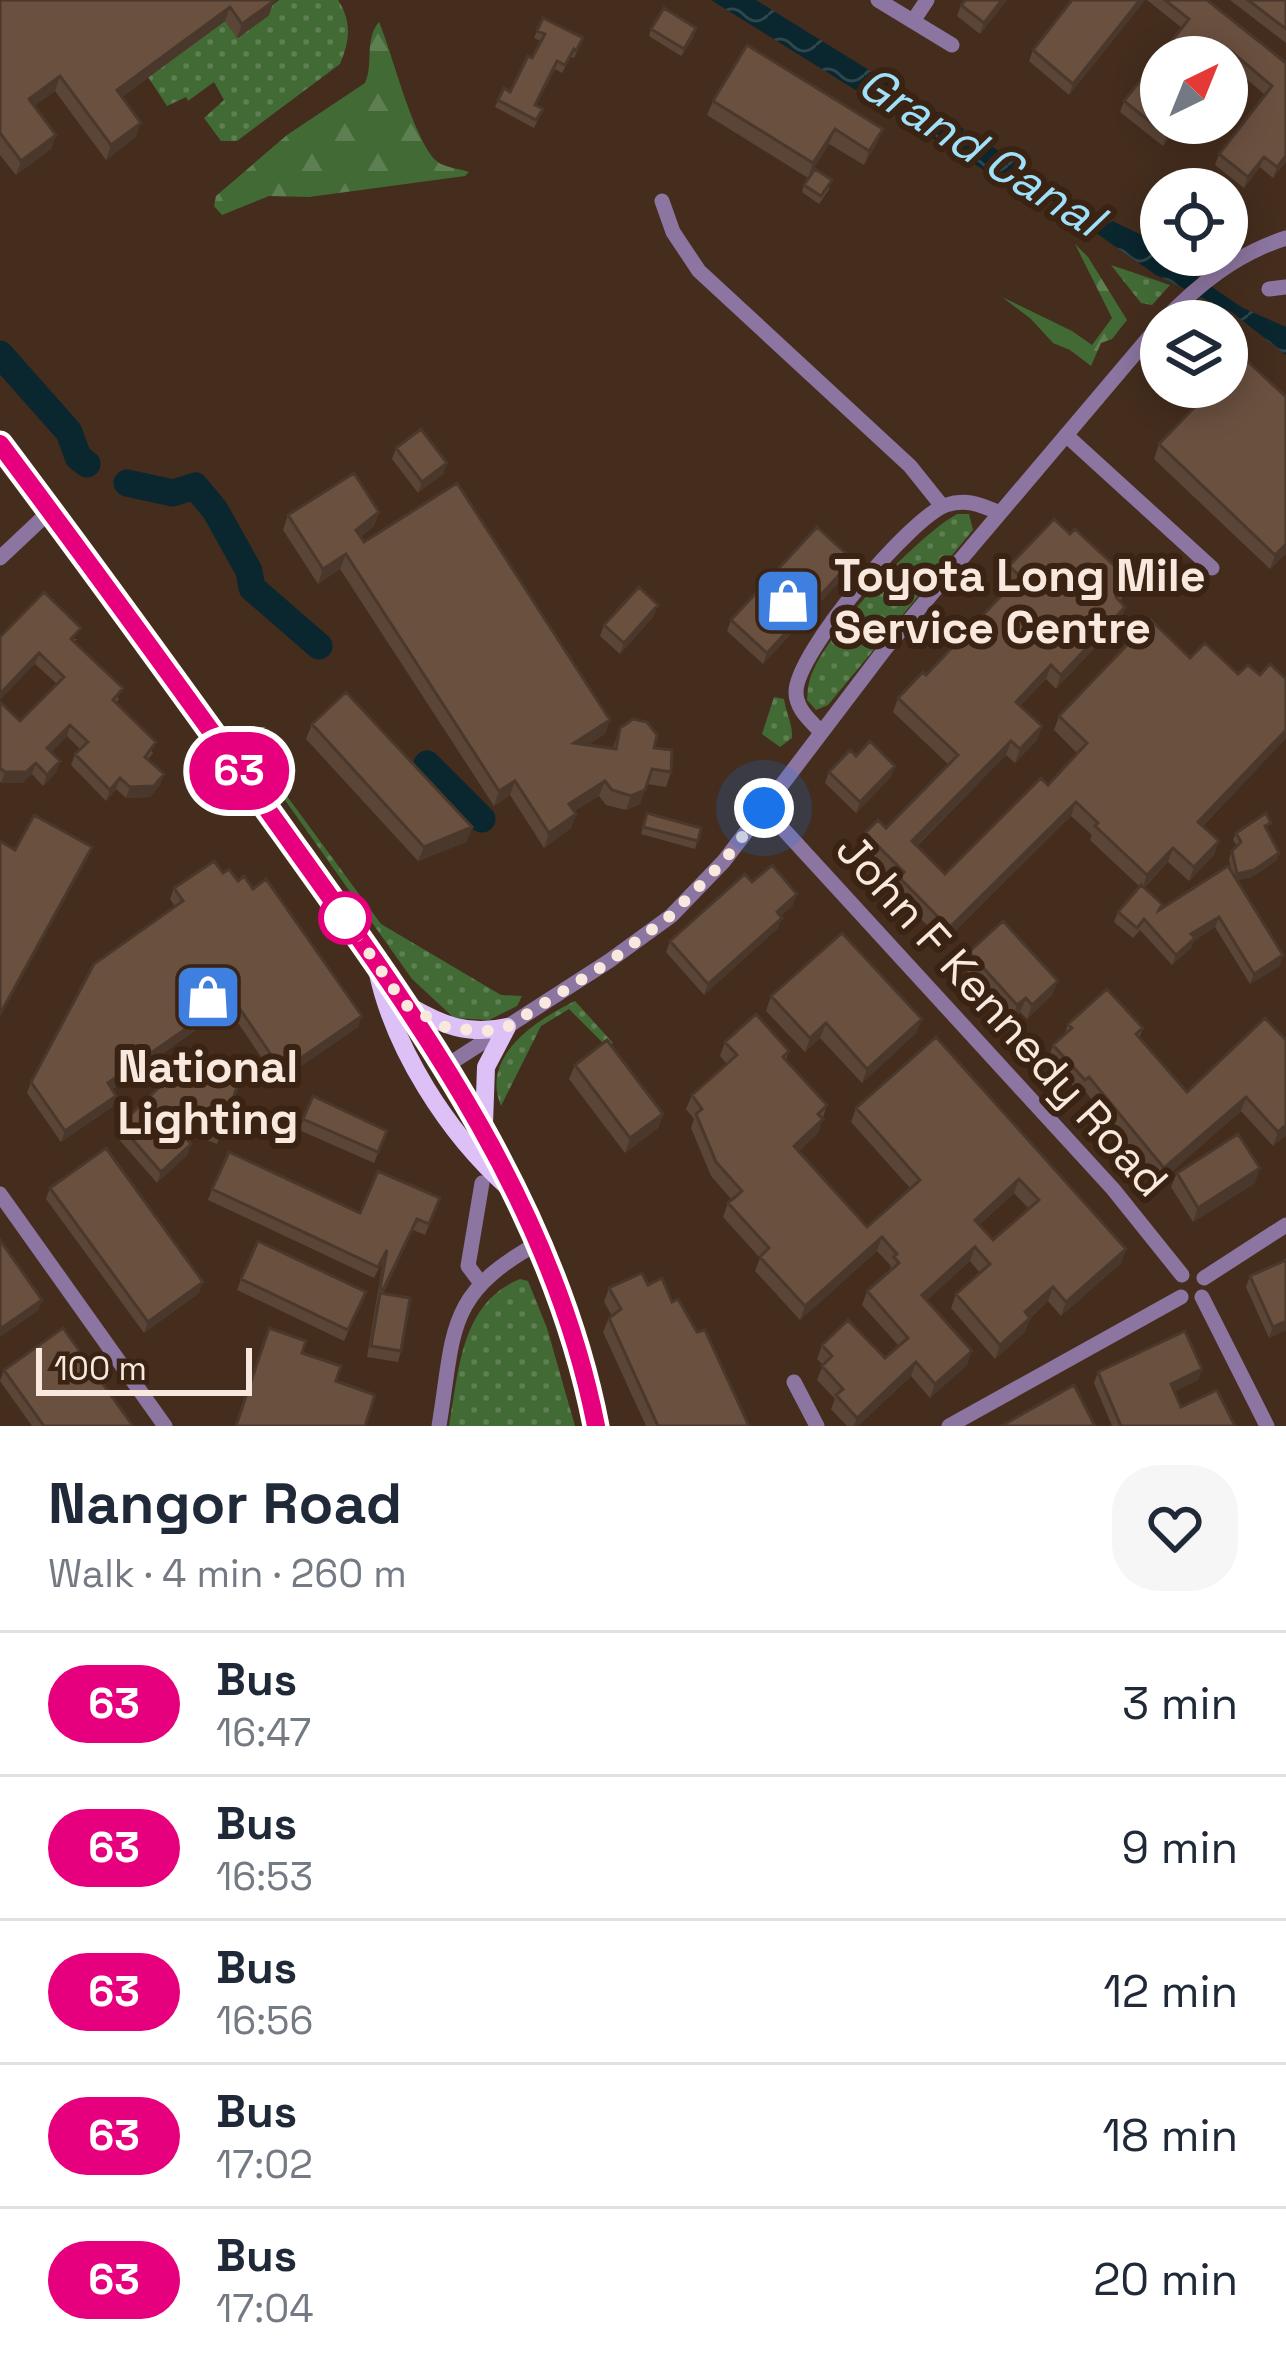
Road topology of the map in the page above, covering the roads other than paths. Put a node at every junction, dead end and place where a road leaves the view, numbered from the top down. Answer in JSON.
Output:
{"nodes":[{"id":1,"x":878,"y":0,"type":"edge"},
{"id":2,"x":927,"y":0,"type":"edge"},
{"id":3,"x":913,"y":20,"type":"junction"},
{"id":4,"x":952,"y":44,"type":"dead end"},
{"id":5,"x":662,"y":201,"type":"dead end"},
{"id":6,"x":1286,"y":238,"type":"edge"},
{"id":7,"x":1184,"y":300,"type":"edge"},
{"id":8,"x":1140,"y":348,"type":"edge"},
{"id":9,"x":1066,"y":435,"type":"junction"},
{"id":10,"x":0,"y":444,"type":"edge"},
{"id":11,"x":942,"y":506,"type":"junction"},
{"id":12,"x":50,"y":511,"type":"junction"},
{"id":13,"x":1000,"y":513,"type":"junction"},
{"id":14,"x":0,"y":558,"type":"edge"},
{"id":15,"x":1212,"y":568,"type":"dead end"},
{"id":16,"x":820,"y":731,"type":"junction"},
{"id":17,"x":764,"y":808,"type":"junction"},
{"id":18,"x":375,"y":959,"type":"junction"},
{"id":19,"x":404,"y":1004,"type":"junction"},
{"id":20,"x":507,"y":1027,"type":"junction"},
{"id":21,"x":446,"y":1066,"type":"junction"},
{"id":22,"x":484,"y":1133,"type":"junction"},
{"id":23,"x":482,"y":1183,"type":"dead end"},
{"id":24,"x":0,"y":1194,"type":"edge"},
{"id":25,"x":521,"y":1199,"type":"junction"},
{"id":26,"x":1286,"y":1225,"type":"edge"},
{"id":27,"x":540,"y":1242,"type":"junction"},
{"id":28,"x":1182,"y":1275,"type":"junction"},
{"id":29,"x":1204,"y":1278,"type":"junction"},
{"id":30,"x":480,"y":1282,"type":"junction"},
{"id":31,"x":1202,"y":1297,"type":"junction"},
{"id":32,"x":1181,"y":1298,"type":"junction"},
{"id":33,"x":794,"y":1382,"type":"dead end"},
{"id":34,"x":165,"y":1426,"type":"edge"},
{"id":35,"x":439,"y":1426,"type":"edge"},
{"id":36,"x":596,"y":1426,"type":"edge"},
{"id":37,"x":817,"y":1426,"type":"edge"},
{"id":38,"x":949,"y":1426,"type":"edge"},
{"id":39,"x":1267,"y":1426,"type":"edge"}],
"edges":[{"from":1,"to":3,"type":"street"},
{"from":2,"to":3,"type":"street"},
{"from":3,"to":4,"type":"street"},
{"from":5,"to":11,"type":"street"},
{"from":6,"to":7,"type":"street"},
{"from":8,"to":9,"type":"street"},
{"from":9,"to":13,"type":"street"},
{"from":9,"to":15,"type":"street"},
{"from":10,"to":12,"type":"main road"},
{"from":11,"to":13,"type":"street"},
{"from":11,"to":16,"type":"street"},
{"from":12,"to":14,"type":"street"},
{"from":12,"to":18,"type":"main road"},
{"from":13,"to":16,"type":"street"},
{"from":16,"to":17,"type":"street"},
{"from":17,"to":20,"type":"street"},
{"from":17,"to":28,"type":"street","name":"John F Kennedy Road"},
{"from":18,"to":19,"type":"main road"},
{"from":18,"to":25,"type":"main road"},
{"from":19,"to":20,"type":"main road"},
{"from":19,"to":21,"type":"main road"},
{"from":20,"to":21,"type":"street"},
{"from":20,"to":22,"type":"main road"},
{"from":21,"to":22,"type":"main road"},
{"from":22,"to":25,"type":"main road"},
{"from":23,"to":30,"type":"street"},
{"from":24,"to":34,"type":"street"},
{"from":25,"to":27,"type":"main road"},
{"from":26,"to":29,"type":"street"},
{"from":27,"to":30,"type":"street"},
{"from":27,"to":36,"type":"main road"},
{"from":28,"to":29,"type":"street"},
{"from":28,"to":32,"type":"street"},
{"from":29,"to":31,"type":"street"},
{"from":30,"to":35,"type":"street"},
{"from":31,"to":32,"type":"street"},
{"from":31,"to":39,"type":"street"},
{"from":32,"to":38,"type":"street"},
{"from":33,"to":37,"type":"street"}]}
